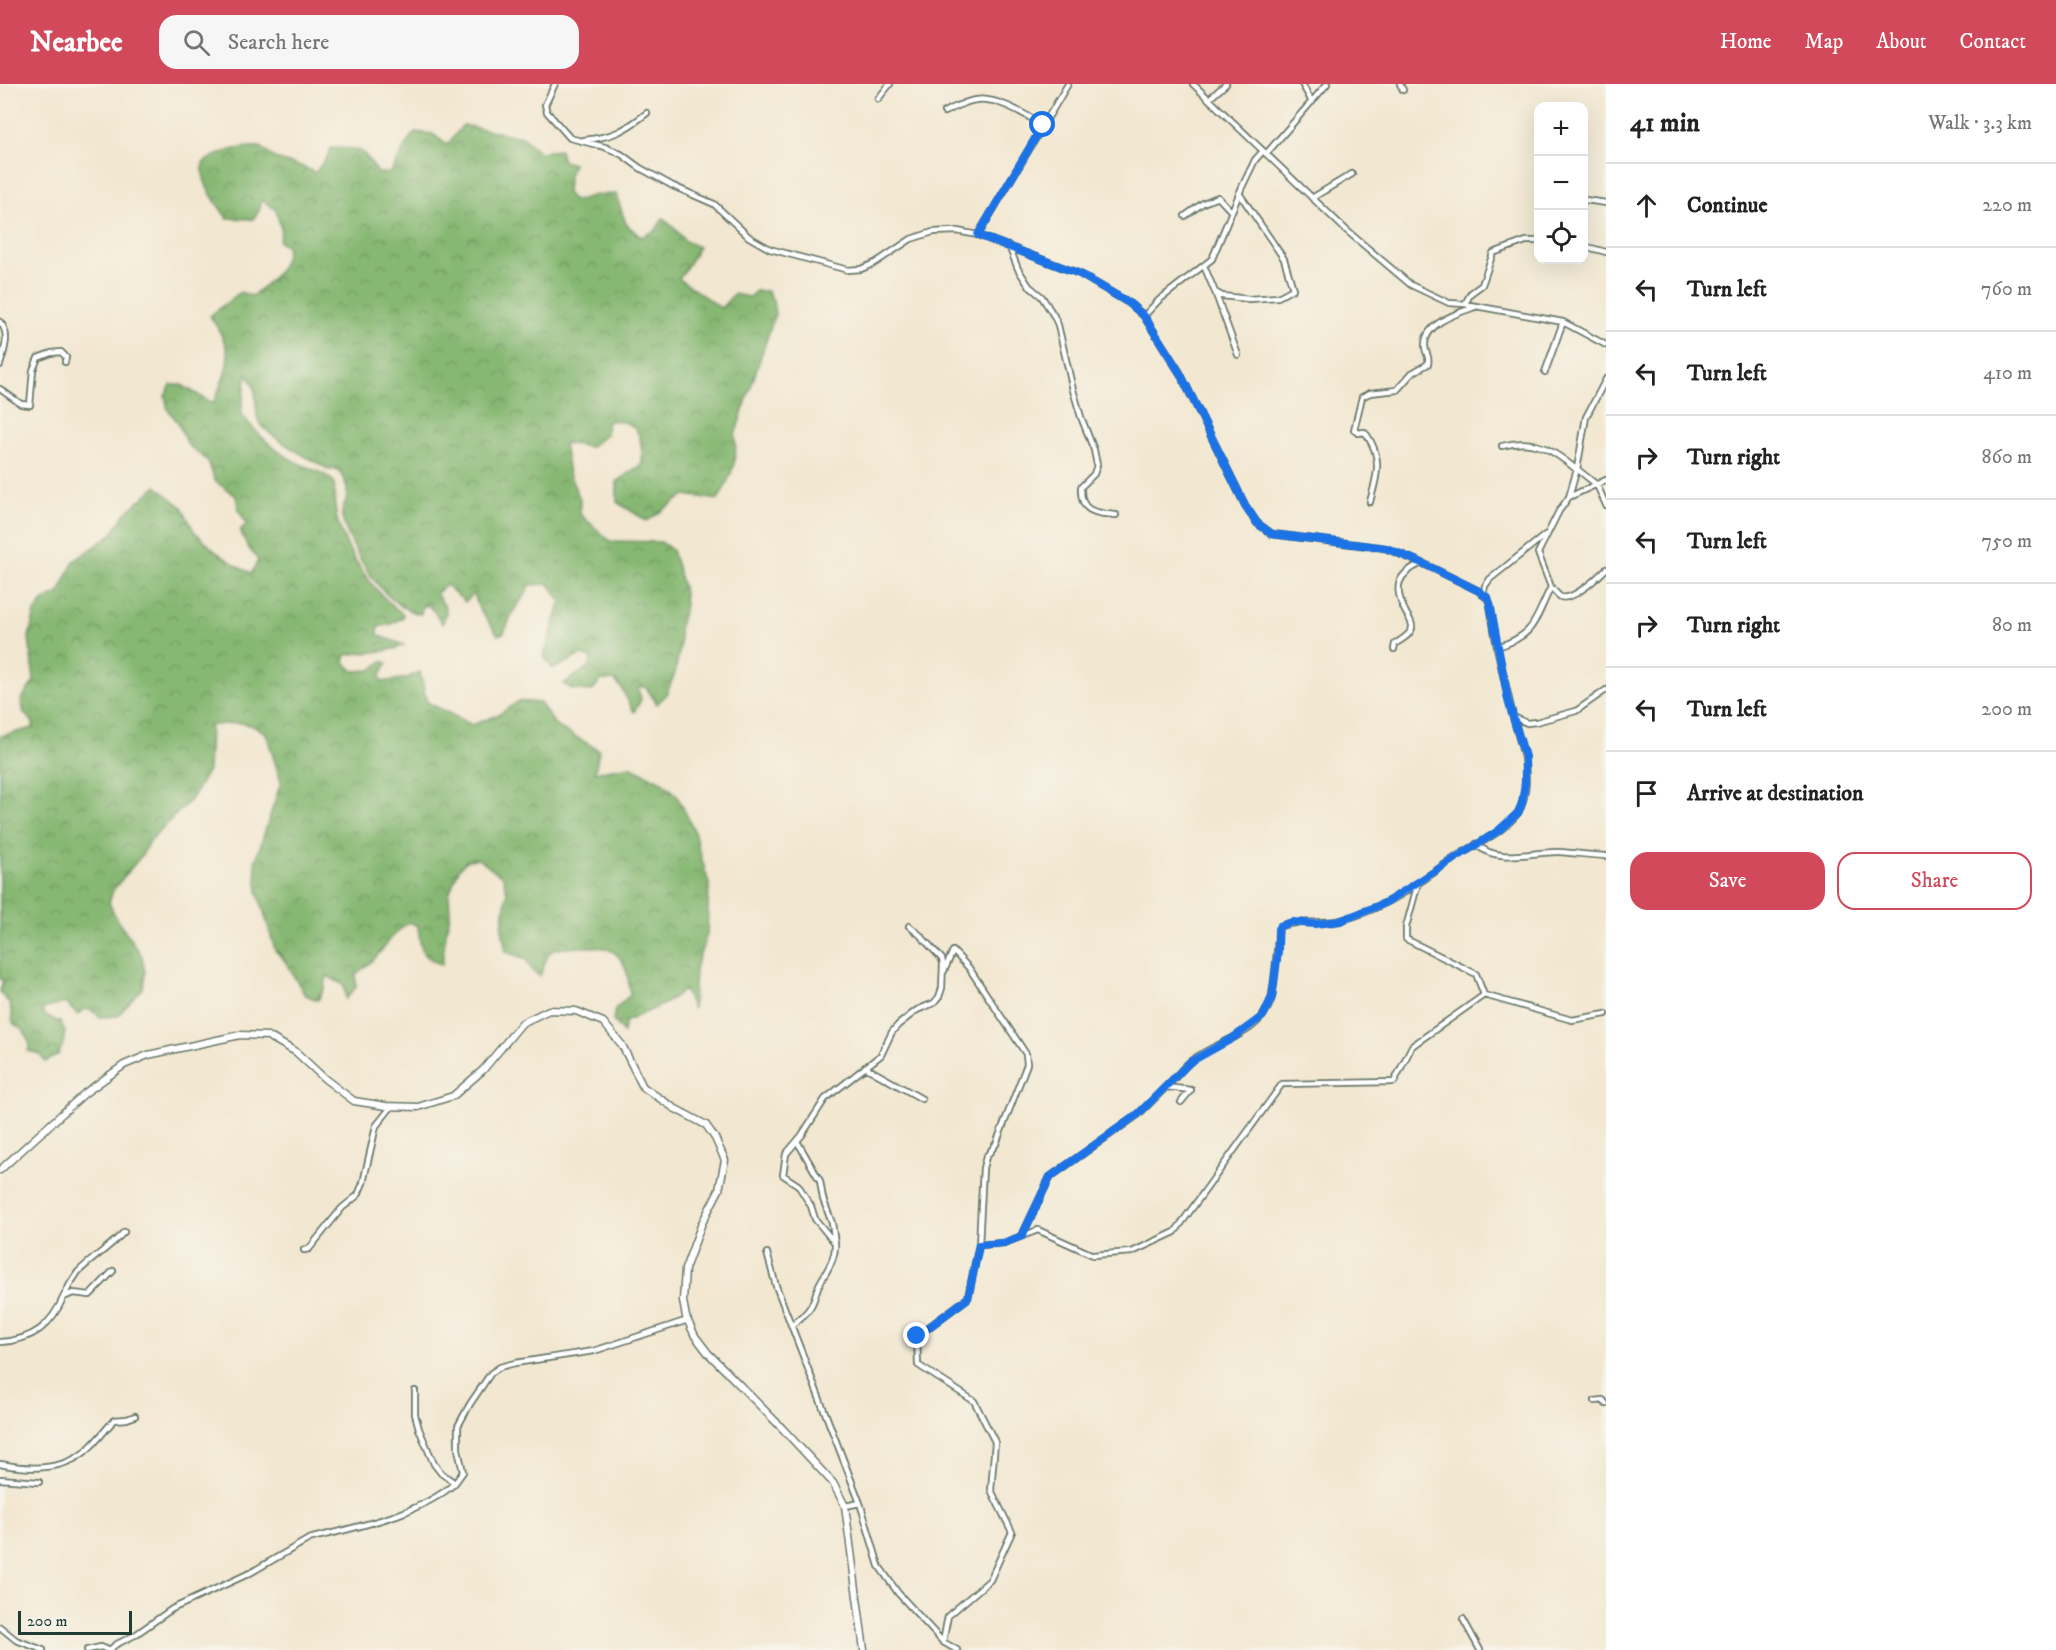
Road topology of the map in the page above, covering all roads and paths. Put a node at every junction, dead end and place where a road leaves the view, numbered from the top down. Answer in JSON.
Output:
{"nodes":[{"id":1,"x":555,"y":84,"type":"edge"},
{"id":2,"x":890,"y":84,"type":"edge"},
{"id":3,"x":1068,"y":84,"type":"edge"},
{"id":4,"x":1193,"y":84,"type":"edge"},
{"id":5,"x":1226,"y":84,"type":"edge"},
{"id":6,"x":1302,"y":84,"type":"edge"},
{"id":7,"x":1327,"y":84,"type":"edge"},
{"id":8,"x":1400,"y":84,"type":"edge"},
{"id":9,"x":1403,"y":90,"type":"dead end"},
{"id":10,"x":878,"y":99,"type":"dead end"},
{"id":11,"x":1209,"y":99,"type":"junction"},
{"id":12,"x":1312,"y":102,"type":"junction"},
{"id":13,"x":944,"y":112,"type":"dead end"},
{"id":14,"x":647,"y":113,"type":"dead end"},
{"id":15,"x":1043,"y":125,"type":"junction"},
{"id":16,"x":602,"y":139,"type":"junction"},
{"id":17,"x":581,"y":141,"type":"junction"},
{"id":18,"x":605,"y":147,"type":"junction"},
{"id":19,"x":1264,"y":153,"type":"junction"},
{"id":20,"x":1352,"y":174,"type":"dead end"},
{"id":21,"x":1239,"y":193,"type":"junction"},
{"id":22,"x":1312,"y":198,"type":"junction"},
{"id":23,"x":1588,"y":200,"type":"edge"},
{"id":24,"x":1606,"y":203,"type":"edge"},
{"id":25,"x":1231,"y":211,"type":"junction"},
{"id":26,"x":1185,"y":216,"type":"dead end"},
{"id":27,"x":978,"y":235,"type":"junction"},
{"id":28,"x":1534,"y":242,"type":"edge"},
{"id":29,"x":1009,"y":246,"type":"junction"},
{"id":30,"x":1588,"y":247,"type":"edge"},
{"id":31,"x":1606,"y":252,"type":"edge"},
{"id":32,"x":1204,"y":266,"type":"junction"},
{"id":33,"x":1215,"y":292,"type":"junction"},
{"id":34,"x":1465,"y":304,"type":"junction"},
{"id":35,"x":1478,"y":306,"type":"junction"},
{"id":36,"x":1144,"y":316,"type":"junction"},
{"id":37,"x":0,"y":322,"type":"edge"},
{"id":38,"x":1563,"y":322,"type":"junction"},
{"id":39,"x":1606,"y":345,"type":"edge"},
{"id":40,"x":1238,"y":355,"type":"dead end"},
{"id":41,"x":65,"y":362,"type":"dead end"},
{"id":42,"x":0,"y":365,"type":"edge"},
{"id":43,"x":1545,"y":372,"type":"dead end"},
{"id":44,"x":1606,"y":380,"type":"edge"},
{"id":45,"x":0,"y":389,"type":"edge"},
{"id":46,"x":1502,"y":446,"type":"dead end"},
{"id":47,"x":1577,"y":470,"type":"junction"},
{"id":48,"x":1606,"y":480,"type":"edge"},
{"id":49,"x":1597,"y":485,"type":"junction"},
{"id":50,"x":1569,"y":497,"type":"junction"},
{"id":51,"x":1370,"y":502,"type":"dead end"},
{"id":52,"x":1606,"y":506,"type":"edge"},
{"id":53,"x":1116,"y":515,"type":"dead end"},
{"id":54,"x":1547,"y":534,"type":"junction"},
{"id":55,"x":1422,"y":563,"type":"junction"},
{"id":56,"x":1606,"y":569,"type":"edge"},
{"id":57,"x":1551,"y":586,"type":"junction"},
{"id":58,"x":1483,"y":595,"type":"junction"},
{"id":59,"x":1497,"y":646,"type":"junction"},
{"id":60,"x":1394,"y":649,"type":"dead end"},
{"id":61,"x":1606,"y":690,"type":"edge"},
{"id":62,"x":1513,"y":717,"type":"junction"},
{"id":63,"x":1476,"y":844,"type":"junction"},
{"id":64,"x":1606,"y":856,"type":"edge"},
{"id":65,"x":1418,"y":883,"type":"junction"},
{"id":66,"x":909,"y":926,"type":"dead end"},
{"id":67,"x":943,"y":974,"type":"junction"},
{"id":68,"x":1484,"y":995,"type":"junction"},
{"id":69,"x":1606,"y":1014,"type":"edge"},
{"id":70,"x":865,"y":1067,"type":"junction"},
{"id":71,"x":1166,"y":1087,"type":"junction"},
{"id":72,"x":921,"y":1099,"type":"dead end"},
{"id":73,"x":1181,"y":1102,"type":"dead end"},
{"id":74,"x":392,"y":1106,"type":"junction"},
{"id":75,"x":802,"y":1135,"type":"junction"},
{"id":76,"x":797,"y":1141,"type":"junction"},
{"id":77,"x":803,"y":1148,"type":"junction"},
{"id":78,"x":0,"y":1170,"type":"edge"},
{"id":79,"x":124,"y":1232,"type":"dead end"},
{"id":80,"x":1022,"y":1236,"type":"junction"},
{"id":81,"x":835,"y":1243,"type":"junction"},
{"id":82,"x":979,"y":1245,"type":"junction"},
{"id":83,"x":304,"y":1250,"type":"dead end"},
{"id":84,"x":767,"y":1253,"type":"dead end"},
{"id":85,"x":113,"y":1271,"type":"dead end"},
{"id":86,"x":64,"y":1297,"type":"junction"},
{"id":87,"x":688,"y":1320,"type":"junction"},
{"id":88,"x":792,"y":1326,"type":"junction"},
{"id":89,"x":0,"y":1342,"type":"edge"},
{"id":90,"x":415,"y":1391,"type":"dead end"},
{"id":91,"x":1595,"y":1401,"type":"dead end"},
{"id":92,"x":1606,"y":1404,"type":"edge"},
{"id":93,"x":135,"y":1416,"type":"dead end"},
{"id":94,"x":0,"y":1464,"type":"edge"},
{"id":95,"x":0,"y":1479,"type":"edge"},
{"id":96,"x":39,"y":1482,"type":"dead end"},
{"id":97,"x":455,"y":1483,"type":"junction"},
{"id":98,"x":861,"y":1503,"type":"junction"},
{"id":99,"x":845,"y":1506,"type":"junction"},
{"id":100,"x":1462,"y":1618,"type":"dead end"},
{"id":101,"x":0,"y":1628,"type":"edge"},
{"id":102,"x":943,"y":1642,"type":"junction"},
{"id":103,"x":43,"y":1650,"type":"edge"},
{"id":104,"x":87,"y":1650,"type":"edge"},
{"id":105,"x":109,"y":1650,"type":"edge"},
{"id":106,"x":864,"y":1650,"type":"edge"},
{"id":107,"x":957,"y":1650,"type":"edge"},
{"id":108,"x":1480,"y":1650,"type":"edge"}],
"edges":[{"from":1,"to":17,"type":"street"},
{"from":2,"to":10,"type":"street"},
{"from":3,"to":15,"type":"street"},
{"from":4,"to":11,"type":"street"},
{"from":5,"to":11,"type":"street"},
{"from":6,"to":12,"type":"street"},
{"from":7,"to":12,"type":"street"},
{"from":8,"to":9,"type":"street"},
{"from":11,"to":19,"type":"street"},
{"from":12,"to":19,"type":"street"},
{"from":13,"to":15,"type":"street"},
{"from":14,"to":16,"type":"street"},
{"from":15,"to":27,"type":"street"},
{"from":16,"to":17,"type":"street"},
{"from":16,"to":18,"type":"street"},
{"from":17,"to":18,"type":"street"},
{"from":18,"to":27,"type":"street"},
{"from":19,"to":21,"type":"street"},
{"from":19,"to":22,"type":"street"},
{"from":20,"to":22,"type":"street"},
{"from":21,"to":25,"type":"street"},
{"from":21,"to":33,"type":"street"},
{"from":22,"to":34,"type":"street"},
{"from":23,"to":24,"type":"street"},
{"from":25,"to":26,"type":"street"},
{"from":25,"to":32,"type":"street"},
{"from":27,"to":29,"type":"street"},
{"from":28,"to":34,"type":"street"},
{"from":29,"to":36,"type":"street"},
{"from":29,"to":53,"type":"street"},
{"from":30,"to":31,"type":"street"},
{"from":32,"to":33,"type":"street"},
{"from":32,"to":36,"type":"street"},
{"from":33,"to":40,"type":"street"},
{"from":34,"to":35,"type":"street"},
{"from":35,"to":38,"type":"street"},
{"from":35,"to":51,"type":"street"},
{"from":36,"to":55,"type":"street"},
{"from":37,"to":42,"type":"street"},
{"from":38,"to":39,"type":"street"},
{"from":38,"to":43,"type":"street"},
{"from":41,"to":45,"type":"street"},
{"from":44,"to":47,"type":"street"},
{"from":46,"to":47,"type":"street"},
{"from":47,"to":49,"type":"street"},
{"from":47,"to":50,"type":"street"},
{"from":48,"to":49,"type":"street"},
{"from":49,"to":50,"type":"street"},
{"from":49,"to":52,"type":"street"},
{"from":50,"to":54,"type":"street"},
{"from":54,"to":57,"type":"street"},
{"from":54,"to":58,"type":"street"},
{"from":55,"to":58,"type":"street"},
{"from":55,"to":60,"type":"street"},
{"from":56,"to":57,"type":"street"},
{"from":57,"to":59,"type":"street"},
{"from":58,"to":59,"type":"street"},
{"from":59,"to":62,"type":"street"},
{"from":61,"to":62,"type":"street"},
{"from":62,"to":63,"type":"street"},
{"from":63,"to":64,"type":"street"},
{"from":63,"to":65,"type":"street"},
{"from":65,"to":68,"type":"street"},
{"from":65,"to":71,"type":"street"},
{"from":66,"to":67,"type":"street"},
{"from":67,"to":70,"type":"street"},
{"from":67,"to":82,"type":"street"},
{"from":68,"to":69,"type":"street"},
{"from":68,"to":80,"type":"street"},
{"from":70,"to":72,"type":"street"},
{"from":70,"to":75,"type":"street"},
{"from":71,"to":73,"type":"street"},
{"from":71,"to":80,"type":"street"},
{"from":74,"to":78,"type":"main road"},
{"from":74,"to":83,"type":"street"},
{"from":74,"to":87,"type":"main road"},
{"from":75,"to":76,"type":"street"},
{"from":75,"to":77,"type":"street"},
{"from":76,"to":77,"type":"street"},
{"from":76,"to":81,"type":"street"},
{"from":77,"to":81,"type":"street"},
{"from":79,"to":86,"type":"street"},
{"from":80,"to":82,"type":"street"},
{"from":81,"to":88,"type":"street"},
{"from":82,"to":102,"type":"street"},
{"from":84,"to":88,"type":"street"},
{"from":85,"to":86,"type":"street"},
{"from":86,"to":89,"type":"street"},
{"from":87,"to":97,"type":"street"},
{"from":87,"to":99,"type":"main road"},
{"from":88,"to":98,"type":"street"},
{"from":90,"to":97,"type":"street"},
{"from":91,"to":92,"type":"street"},
{"from":93,"to":94,"type":"street"},
{"from":95,"to":96,"type":"street"},
{"from":97,"to":105,"type":"street"},
{"from":98,"to":99,"type":"street"},
{"from":98,"to":102,"type":"street"},
{"from":99,"to":106,"type":"main road"},
{"from":100,"to":108,"type":"street"},
{"from":101,"to":103,"type":"street"},
{"from":102,"to":107,"type":"street"},
{"from":104,"to":105,"type":"street"}]}
